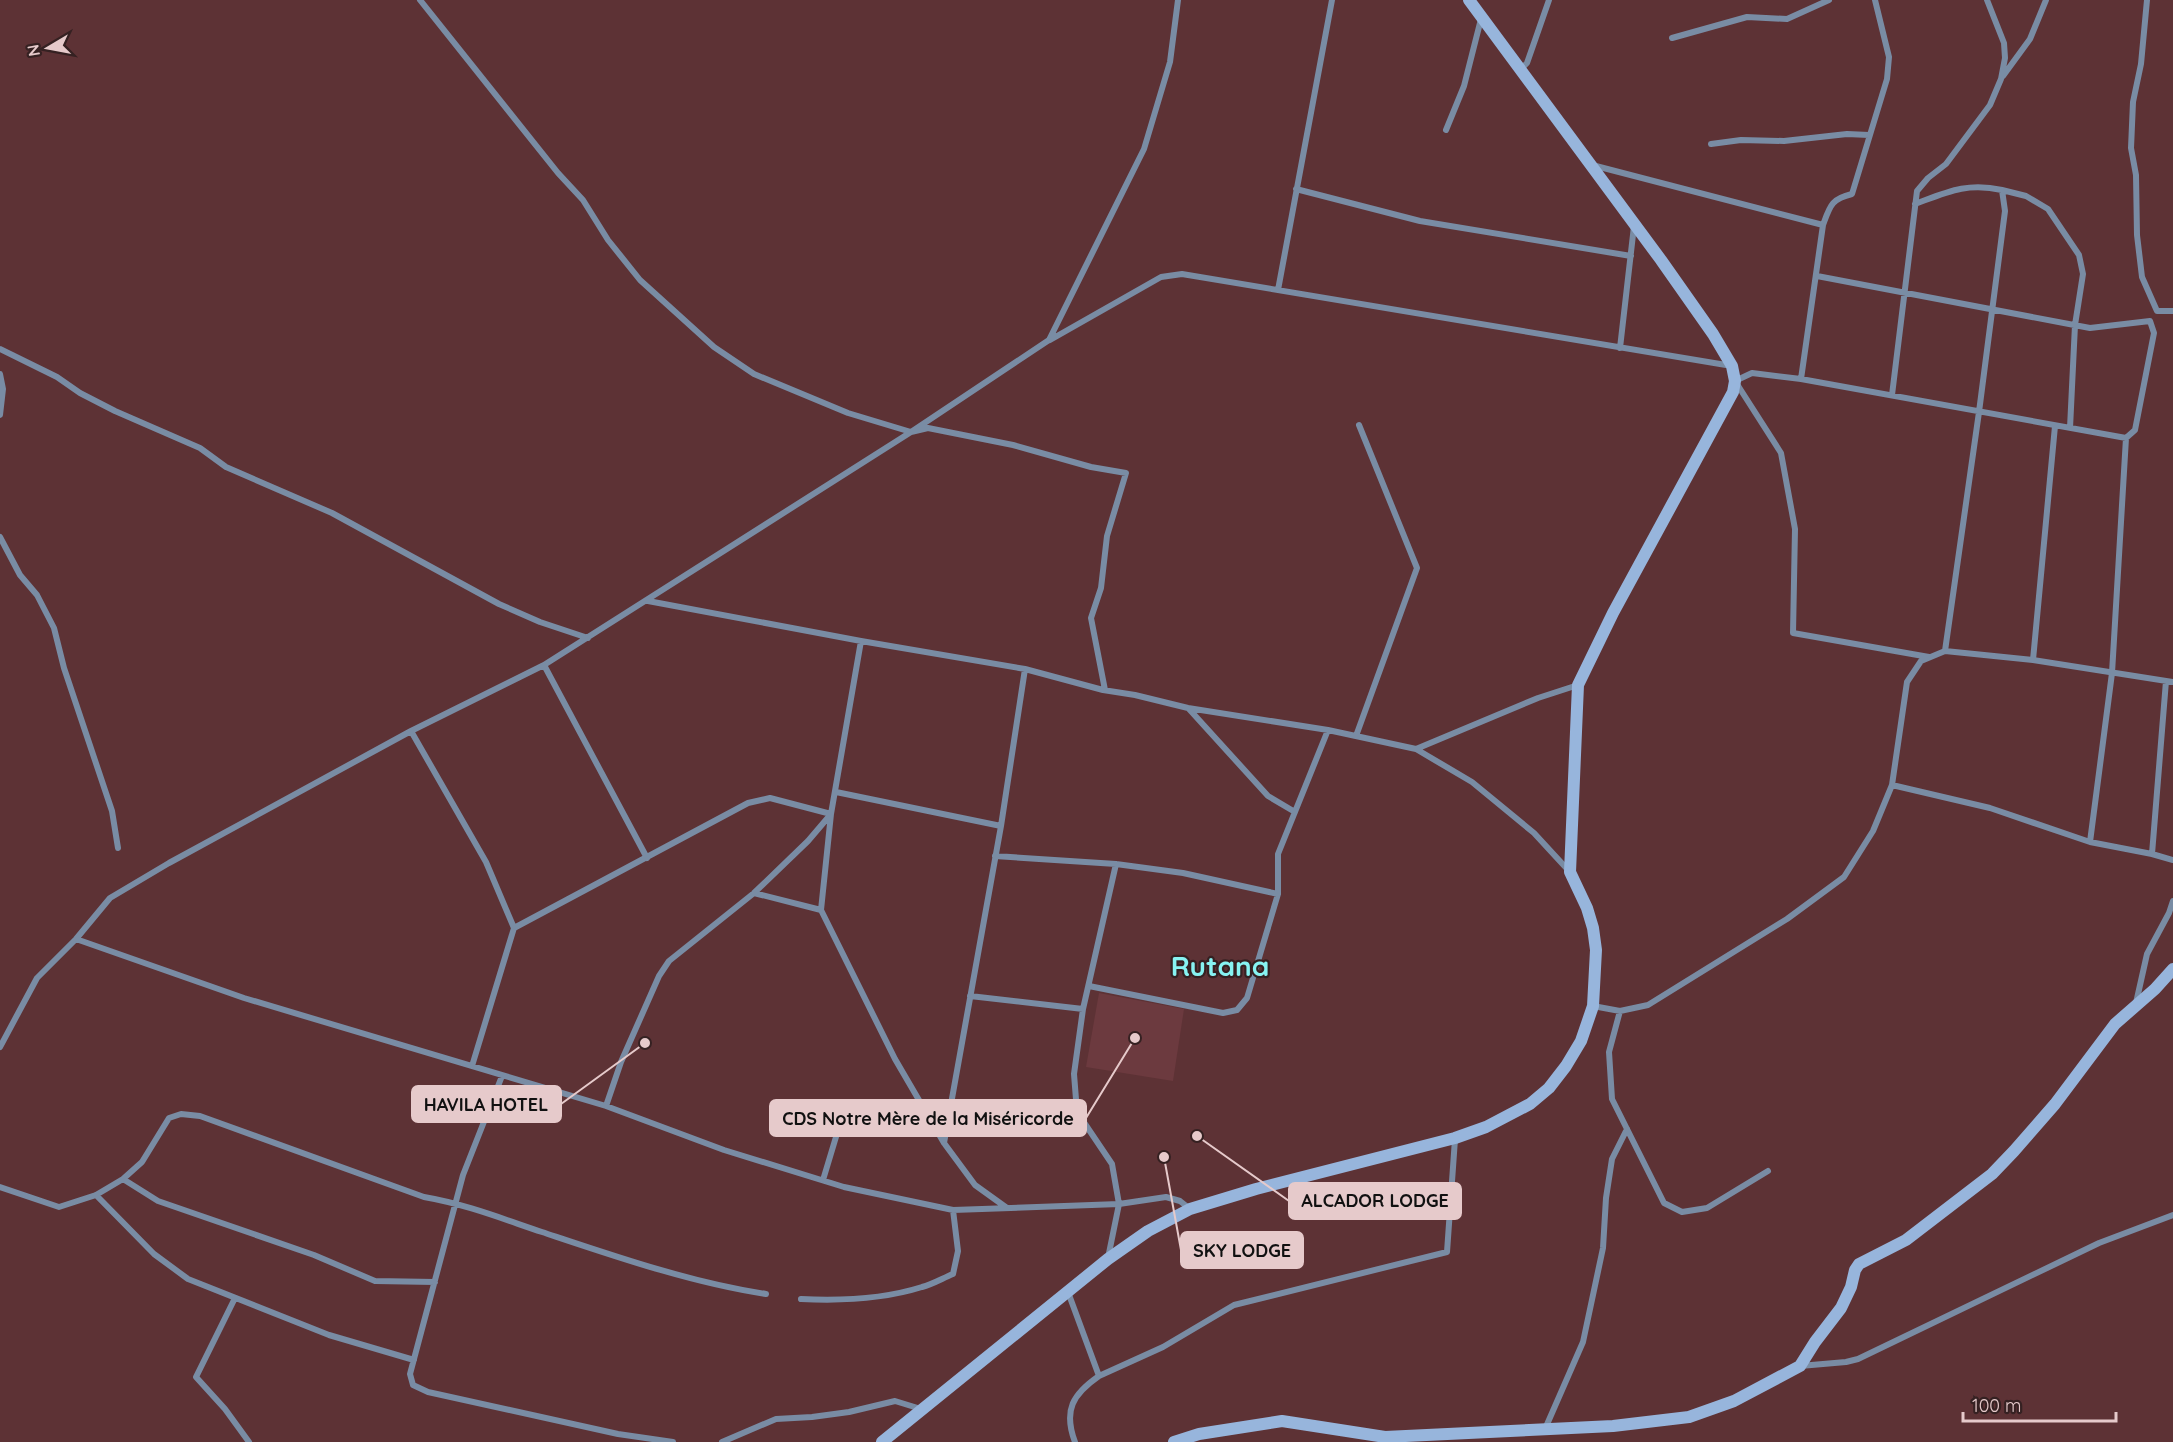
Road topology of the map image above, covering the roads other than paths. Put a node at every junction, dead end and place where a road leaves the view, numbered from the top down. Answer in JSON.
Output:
{"nodes":[{"id":1,"x":420,"y":0,"type":"edge"},
{"id":2,"x":1178,"y":0,"type":"edge"},
{"id":3,"x":1332,"y":0,"type":"edge"},
{"id":4,"x":1468,"y":0,"type":"edge"},
{"id":5,"x":1549,"y":0,"type":"edge"},
{"id":6,"x":1829,"y":0,"type":"edge"},
{"id":7,"x":1875,"y":0,"type":"edge"},
{"id":8,"x":1987,"y":0,"type":"edge"},
{"id":9,"x":2046,"y":0,"type":"edge"},
{"id":10,"x":2147,"y":0,"type":"edge"},
{"id":11,"x":1481,"y":18,"type":"junction"},
{"id":12,"x":1672,"y":38,"type":"dead end"},
{"id":13,"x":1519,"y":71,"type":"junction"},
{"id":14,"x":2001,"y":79,"type":"junction"},
{"id":15,"x":1446,"y":130,"type":"dead end"},
{"id":16,"x":1869,"y":135,"type":"junction"},
{"id":17,"x":1711,"y":144,"type":"dead end"},
{"id":18,"x":1589,"y":164,"type":"junction"},
{"id":19,"x":1296,"y":189,"type":"junction"},
{"id":20,"x":2002,"y":190,"type":"junction"},
{"id":21,"x":1915,"y":204,"type":"junction"},
{"id":22,"x":1634,"y":225,"type":"junction"},
{"id":23,"x":1823,"y":225,"type":"junction"},
{"id":24,"x":1630,"y":256,"type":"junction"},
{"id":25,"x":1816,"y":276,"type":"junction"},
{"id":26,"x":1278,"y":290,"type":"junction"},
{"id":27,"x":1904,"y":292,"type":"junction"},
{"id":28,"x":1993,"y":308,"type":"junction"},
{"id":29,"x":2173,"y":311,"type":"edge"},
{"id":30,"x":2075,"y":326,"type":"junction"},
{"id":31,"x":1049,"y":340,"type":"junction"},
{"id":32,"x":1620,"y":348,"type":"junction"},
{"id":33,"x":0,"y":349,"type":"edge"},
{"id":34,"x":1732,"y":366,"type":"junction"},
{"id":35,"x":0,"y":374,"type":"edge"},
{"id":36,"x":1801,"y":379,"type":"junction"},
{"id":37,"x":1735,"y":381,"type":"junction"},
{"id":38,"x":1892,"y":396,"type":"junction"},
{"id":39,"x":1979,"y":412,"type":"junction"},
{"id":40,"x":0,"y":415,"type":"edge"},
{"id":41,"x":1359,"y":425,"type":"dead end"},
{"id":42,"x":2055,"y":426,"type":"junction"},
{"id":43,"x":2070,"y":428,"type":"junction"},
{"id":44,"x":911,"y":432,"type":"junction"},
{"id":45,"x":2126,"y":438,"type":"junction"},
{"id":46,"x":0,"y":537,"type":"edge"},
{"id":47,"x":647,"y":600,"type":"junction"},
{"id":48,"x":588,"y":638,"type":"junction"},
{"id":49,"x":861,"y":641,"type":"junction"},
{"id":50,"x":1945,"y":651,"type":"junction"},
{"id":51,"x":1929,"y":657,"type":"junction"},
{"id":52,"x":2033,"y":660,"type":"junction"},
{"id":53,"x":544,"y":665,"type":"junction"},
{"id":54,"x":1025,"y":669,"type":"junction"},
{"id":55,"x":2112,"y":673,"type":"junction"},
{"id":56,"x":2169,"y":681,"type":"edge"},
{"id":57,"x":1578,"y":685,"type":"junction"},
{"id":58,"x":1105,"y":690,"type":"junction"},
{"id":59,"x":1188,"y":708,"type":"junction"},
{"id":60,"x":1328,"y":730,"type":"junction"},
{"id":61,"x":411,"y":731,"type":"junction"},
{"id":62,"x":1356,"y":736,"type":"junction"},
{"id":63,"x":1416,"y":749,"type":"junction"},
{"id":64,"x":1892,"y":785,"type":"junction"},
{"id":65,"x":836,"y":792,"type":"junction"},
{"id":66,"x":1295,"y":812,"type":"junction"},
{"id":67,"x":831,"y":814,"type":"junction"},
{"id":68,"x":1001,"y":826,"type":"junction"},
{"id":69,"x":2090,"y":842,"type":"junction"},
{"id":70,"x":118,"y":848,"type":"dead end"},
{"id":71,"x":2152,"y":854,"type":"junction"},
{"id":72,"x":995,"y":856,"type":"junction"},
{"id":73,"x":647,"y":858,"type":"junction"},
{"id":74,"x":2173,"y":860,"type":"edge"},
{"id":75,"x":1116,"y":864,"type":"junction"},
{"id":76,"x":1570,"y":872,"type":"junction"},
{"id":77,"x":754,"y":893,"type":"junction"},
{"id":78,"x":1278,"y":894,"type":"junction"},
{"id":79,"x":2173,"y":901,"type":"edge"},
{"id":80,"x":821,"y":910,"type":"junction"},
{"id":81,"x":514,"y":928,"type":"junction"},
{"id":82,"x":76,"y":939,"type":"junction"},
{"id":83,"x":2173,"y":969,"type":"edge"},
{"id":84,"x":1089,"y":986,"type":"junction"},
{"id":85,"x":970,"y":996,"type":"junction"},
{"id":86,"x":1593,"y":1006,"type":"junction"},
{"id":87,"x":2136,"y":1006,"type":"junction"},
{"id":88,"x":1083,"y":1009,"type":"junction"},
{"id":89,"x":1620,"y":1011,"type":"junction"},
{"id":90,"x":0,"y":1047,"type":"edge"},
{"id":91,"x":472,"y":1066,"type":"junction"},
{"id":92,"x":502,"y":1076,"type":"junction"},
{"id":93,"x":606,"y":1106,"type":"junction"},
{"id":94,"x":922,"y":1106,"type":"junction"},
{"id":95,"x":1627,"y":1129,"type":"junction"},
{"id":96,"x":1455,"y":1138,"type":"junction"},
{"id":97,"x":944,"y":1143,"type":"junction"},
{"id":98,"x":1768,"y":1171,"type":"dead end"},
{"id":99,"x":123,"y":1179,"type":"junction"},
{"id":100,"x":823,"y":1180,"type":"junction"},
{"id":101,"x":0,"y":1187,"type":"edge"},
{"id":102,"x":96,"y":1195,"type":"junction"},
{"id":103,"x":456,"y":1203,"type":"junction"},
{"id":104,"x":1119,"y":1204,"type":"junction"},
{"id":105,"x":1007,"y":1209,"type":"junction"},
{"id":106,"x":1191,"y":1209,"type":"junction"},
{"id":107,"x":953,"y":1210,"type":"junction"},
{"id":108,"x":2173,"y":1215,"type":"edge"},
{"id":109,"x":1108,"y":1259,"type":"junction"},
{"id":110,"x":435,"y":1282,"type":"junction"},
{"id":111,"x":1068,"y":1291,"type":"junction"},
{"id":112,"x":766,"y":1294,"type":"dead end"},
{"id":113,"x":235,"y":1298,"type":"junction"},
{"id":114,"x":801,"y":1299,"type":"dead end"},
{"id":115,"x":414,"y":1360,"type":"junction"},
{"id":116,"x":1800,"y":1366,"type":"junction"},
{"id":117,"x":1100,"y":1376,"type":"junction"},
{"id":118,"x":922,"y":1409,"type":"junction"},
{"id":119,"x":1545,"y":1430,"type":"junction"},
{"id":120,"x":249,"y":1442,"type":"edge"},
{"id":121,"x":673,"y":1442,"type":"edge"},
{"id":122,"x":722,"y":1442,"type":"edge"},
{"id":123,"x":882,"y":1442,"type":"edge"},
{"id":124,"x":1075,"y":1442,"type":"edge"},
{"id":125,"x":1174,"y":1442,"type":"edge"}],
"edges":[{"from":1,"to":44,"type":"street"},
{"from":2,"to":31,"type":"street"},
{"from":3,"to":19,"type":"street"},
{"from":4,"to":11,"type":"main road"},
{"from":5,"to":13,"type":"street"},
{"from":6,"to":12,"type":"street"},
{"from":7,"to":16,"type":"street"},
{"from":8,"to":14,"type":"street"},
{"from":9,"to":14,"type":"street"},
{"from":10,"to":29,"type":"street"},
{"from":11,"to":13,"type":"main road"},
{"from":11,"to":15,"type":"street"},
{"from":13,"to":18,"type":"main road"},
{"from":14,"to":21,"type":"street"},
{"from":16,"to":17,"type":"street"},
{"from":16,"to":23,"type":"street"},
{"from":18,"to":22,"type":"main road"},
{"from":18,"to":23,"type":"street"},
{"from":19,"to":24,"type":"street"},
{"from":19,"to":26,"type":"street"},
{"from":20,"to":21,"type":"street"},
{"from":20,"to":28,"type":"street"},
{"from":20,"to":30,"type":"street"},
{"from":21,"to":27,"type":"street"},
{"from":22,"to":24,"type":"street"},
{"from":22,"to":34,"type":"main road"},
{"from":23,"to":25,"type":"street"},
{"from":24,"to":32,"type":"street"},
{"from":25,"to":27,"type":"street"},
{"from":25,"to":36,"type":"street"},
{"from":26,"to":31,"type":"street"},
{"from":26,"to":32,"type":"street"},
{"from":27,"to":28,"type":"street"},
{"from":27,"to":38,"type":"street"},
{"from":28,"to":30,"type":"street"},
{"from":28,"to":39,"type":"street"},
{"from":30,"to":43,"type":"street"},
{"from":30,"to":45,"type":"street"},
{"from":31,"to":44,"type":"street"},
{"from":32,"to":34,"type":"street"},
{"from":33,"to":48,"type":"street"},
{"from":34,"to":37,"type":"main road"},
{"from":35,"to":40,"type":"street"},
{"from":36,"to":37,"type":"street"},
{"from":36,"to":38,"type":"street"},
{"from":37,"to":51,"type":"street"},
{"from":37,"to":57,"type":"main road"},
{"from":38,"to":39,"type":"street"},
{"from":39,"to":42,"type":"street"},
{"from":39,"to":50,"type":"street"},
{"from":41,"to":62,"type":"street"},
{"from":42,"to":43,"type":"street"},
{"from":42,"to":52,"type":"street"},
{"from":43,"to":45,"type":"street"},
{"from":44,"to":47,"type":"street"},
{"from":44,"to":58,"type":"street"},
{"from":45,"to":55,"type":"street"},
{"from":46,"to":70,"type":"street"},
{"from":47,"to":48,"type":"street"},
{"from":47,"to":49,"type":"street"},
{"from":48,"to":53,"type":"street"},
{"from":49,"to":54,"type":"street"},
{"from":49,"to":65,"type":"street"},
{"from":50,"to":51,"type":"street"},
{"from":50,"to":52,"type":"street"},
{"from":51,"to":64,"type":"street"},
{"from":52,"to":55,"type":"street"},
{"from":53,"to":61,"type":"street"},
{"from":53,"to":73,"type":"street"},
{"from":54,"to":58,"type":"street"},
{"from":54,"to":68,"type":"street"},
{"from":55,"to":56,"type":"street"},
{"from":55,"to":69,"type":"street"},
{"from":56,"to":71,"type":"street"},
{"from":57,"to":63,"type":"street"},
{"from":57,"to":76,"type":"main road"},
{"from":58,"to":59,"type":"street"},
{"from":59,"to":60,"type":"street"},
{"from":59,"to":66,"type":"street"},
{"from":60,"to":62,"type":"street"},
{"from":60,"to":66,"type":"street"},
{"from":61,"to":81,"type":"street"},
{"from":61,"to":82,"type":"street"},
{"from":62,"to":63,"type":"street"},
{"from":63,"to":76,"type":"street"},
{"from":64,"to":69,"type":"street"},
{"from":64,"to":89,"type":"street"},
{"from":65,"to":67,"type":"street"},
{"from":65,"to":68,"type":"street"},
{"from":66,"to":78,"type":"street"},
{"from":67,"to":73,"type":"street"},
{"from":67,"to":77,"type":"street"},
{"from":67,"to":80,"type":"street"},
{"from":68,"to":72,"type":"street"},
{"from":69,"to":71,"type":"street"},
{"from":71,"to":74,"type":"street"},
{"from":72,"to":75,"type":"street"},
{"from":72,"to":85,"type":"street"},
{"from":73,"to":81,"type":"street"},
{"from":75,"to":78,"type":"street"},
{"from":75,"to":84,"type":"street"},
{"from":76,"to":86,"type":"main road"},
{"from":77,"to":80,"type":"street"},
{"from":77,"to":93,"type":"street"},
{"from":78,"to":84,"type":"street"},
{"from":79,"to":87,"type":"street"},
{"from":80,"to":94,"type":"street"},
{"from":81,"to":91,"type":"street"},
{"from":82,"to":90,"type":"street"},
{"from":82,"to":91,"type":"street"},
{"from":83,"to":87,"type":"main road"},
{"from":84,"to":88,"type":"street"},
{"from":85,"to":88,"type":"street"},
{"from":85,"to":97,"type":"street"},
{"from":86,"to":89,"type":"street"},
{"from":86,"to":96,"type":"main road"},
{"from":87,"to":116,"type":"main road"},
{"from":88,"to":104,"type":"street"},
{"from":89,"to":95,"type":"street"},
{"from":91,"to":92,"type":"street"},
{"from":92,"to":93,"type":"street"},
{"from":92,"to":103,"type":"street"},
{"from":93,"to":100,"type":"street"},
{"from":94,"to":97,"type":"street"},
{"from":94,"to":100,"type":"street"},
{"from":95,"to":98,"type":"street"},
{"from":95,"to":119,"type":"street"},
{"from":96,"to":106,"type":"main road"},
{"from":96,"to":117,"type":"street"},
{"from":97,"to":105,"type":"street"},
{"from":99,"to":102,"type":"street"},
{"from":99,"to":103,"type":"street"},
{"from":99,"to":110,"type":"street"},
{"from":100,"to":107,"type":"street"},
{"from":101,"to":102,"type":"street"},
{"from":102,"to":113,"type":"street"},
{"from":103,"to":110,"type":"street"},
{"from":103,"to":112,"type":"street"},
{"from":104,"to":105,"type":"street"},
{"from":104,"to":106,"type":"street"},
{"from":104,"to":109,"type":"street"},
{"from":105,"to":107,"type":"street"},
{"from":106,"to":109,"type":"main road"},
{"from":107,"to":114,"type":"street"},
{"from":108,"to":116,"type":"street"},
{"from":109,"to":111,"type":"main road"},
{"from":110,"to":115,"type":"street"},
{"from":111,"to":117,"type":"street"},
{"from":111,"to":118,"type":"main road"},
{"from":113,"to":115,"type":"street"},
{"from":113,"to":120,"type":"street"},
{"from":115,"to":121,"type":"street"},
{"from":116,"to":119,"type":"main road"},
{"from":117,"to":124,"type":"street"},
{"from":118,"to":122,"type":"street"},
{"from":118,"to":123,"type":"main road"},
{"from":119,"to":125,"type":"main road"}]}
